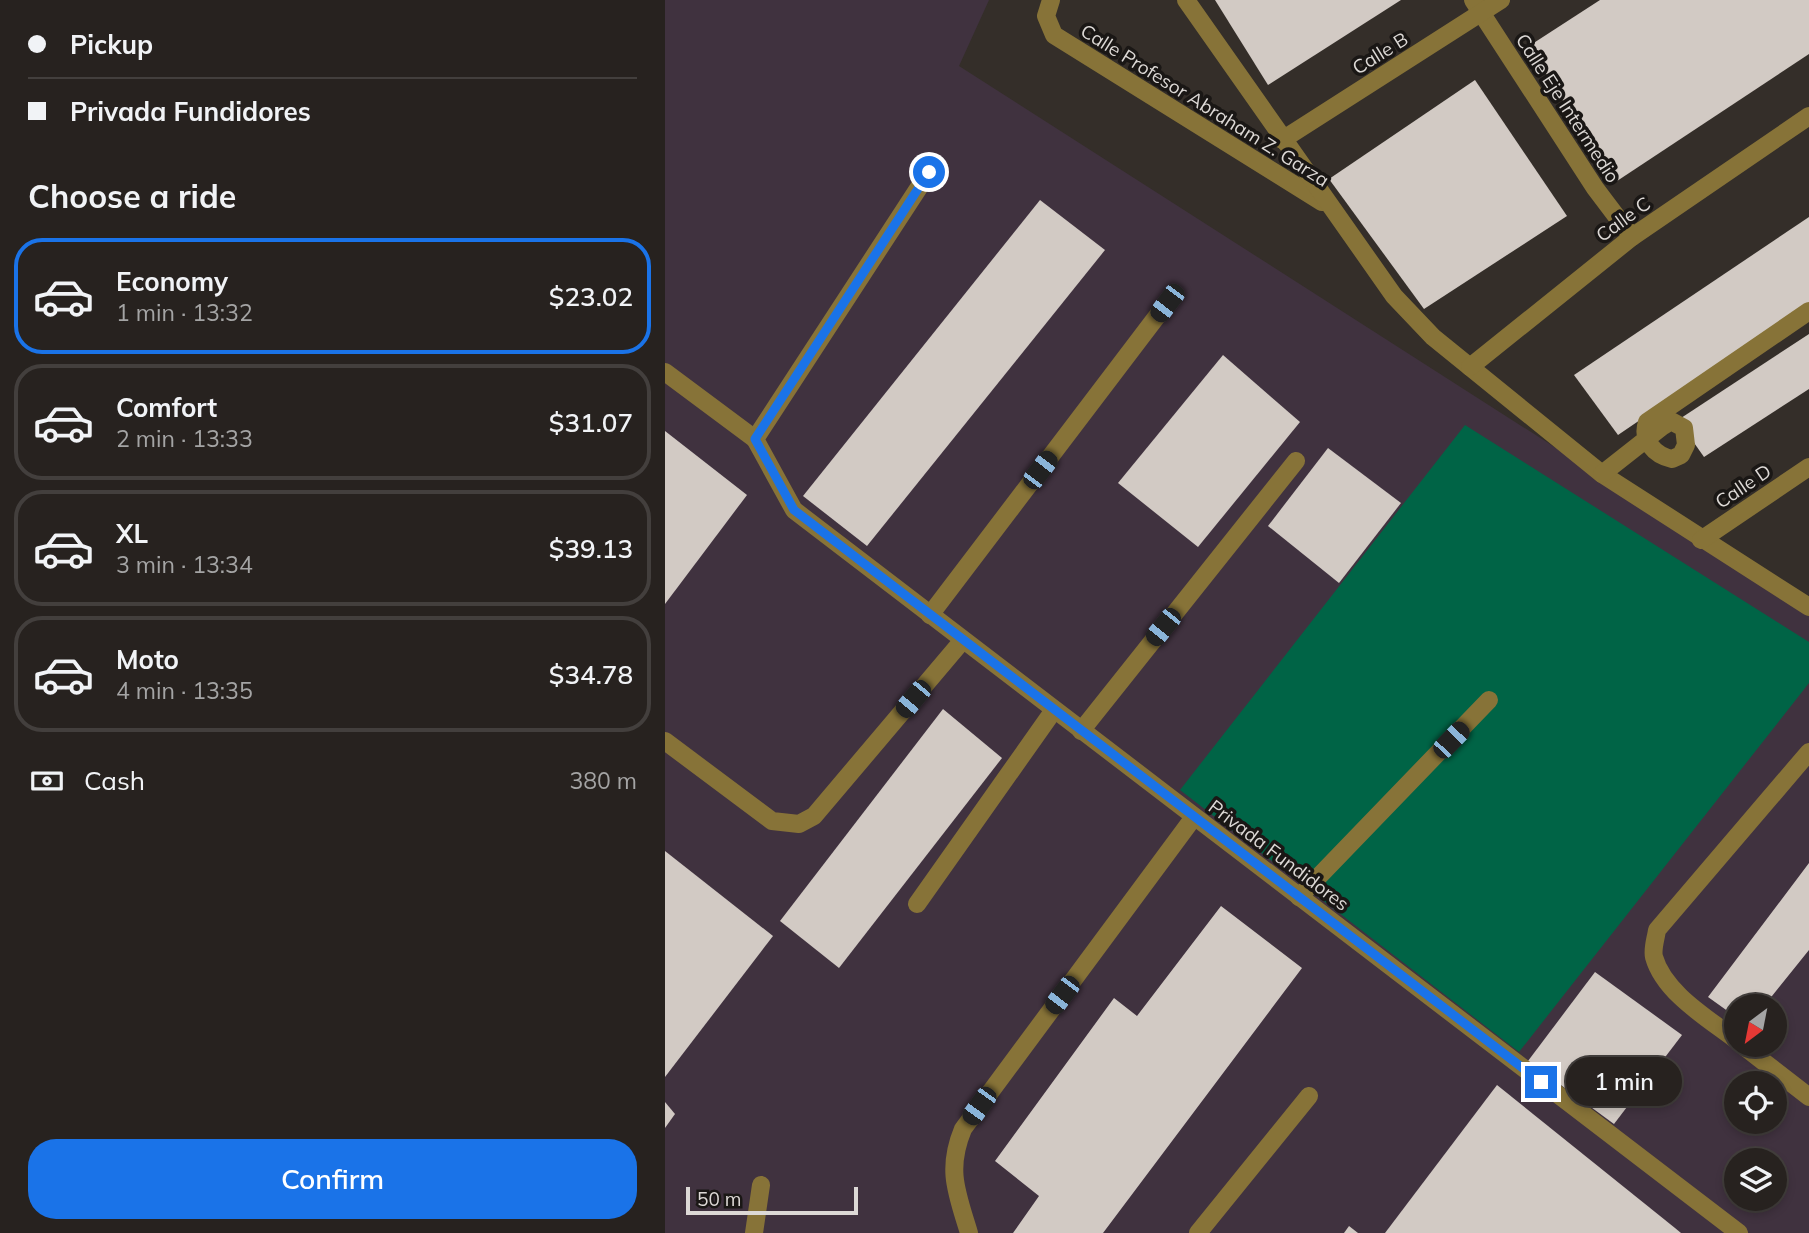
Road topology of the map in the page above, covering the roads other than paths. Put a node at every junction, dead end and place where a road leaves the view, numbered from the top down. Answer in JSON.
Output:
{"nodes":[{"id":1,"x":1051,"y":0,"type":"edge"},
{"id":2,"x":1186,"y":0,"type":"edge"},
{"id":3,"x":1501,"y":0,"type":"edge"},
{"id":4,"x":1477,"y":7,"type":"edge"},
{"id":5,"x":1809,"y":116,"type":"edge"},
{"id":6,"x":1282,"y":140,"type":"junction"},
{"id":7,"x":929,"y":172,"type":"dead end"},
{"id":8,"x":1331,"y":208,"type":"junction"},
{"id":9,"x":1632,"y":236,"type":"junction"},
{"id":10,"x":1167,"y":303,"type":"dead end"},
{"id":11,"x":1809,"y":312,"type":"edge"},
{"id":12,"x":1470,"y":367,"type":"junction"},
{"id":13,"x":665,"y":372,"type":"edge"},
{"id":14,"x":755,"y":439,"type":"junction"},
{"id":15,"x":1296,"y":461,"type":"dead end"},
{"id":16,"x":1809,"y":467,"type":"edge"},
{"id":17,"x":1602,"y":474,"type":"junction"},
{"id":18,"x":1701,"y":540,"type":"junction"},
{"id":19,"x":1809,"y":607,"type":"edge"},
{"id":20,"x":930,"y":615,"type":"junction"},
{"id":21,"x":963,"y":640,"type":"junction"},
{"id":22,"x":1489,"y":700,"type":"dead end"},
{"id":23,"x":1054,"y":710,"type":"junction"},
{"id":24,"x":1081,"y":731,"type":"junction"},
{"id":25,"x":665,"y":741,"type":"edge"},
{"id":26,"x":1809,"y":752,"type":"edge"},
{"id":27,"x":1194,"y":817,"type":"junction"},
{"id":28,"x":1299,"y":897,"type":"junction"},
{"id":29,"x":917,"y":904,"type":"dead end"},
{"id":30,"x":1724,"y":1031,"type":"edge"},
{"id":31,"x":1757,"y":1057,"type":"edge"},
{"id":32,"x":1309,"y":1096,"type":"dead end"},
{"id":33,"x":1809,"y":1097,"type":"edge"},
{"id":34,"x":761,"y":1185,"type":"dead end"},
{"id":35,"x":754,"y":1233,"type":"edge"},
{"id":36,"x":969,"y":1233,"type":"edge"},
{"id":37,"x":1198,"y":1233,"type":"edge"},
{"id":38,"x":1739,"y":1233,"type":"edge"}],
"edges":[{"from":1,"to":8,"type":"lane","name":"Calle Profesor Abraham Z. Garza"},
{"from":2,"to":6,"type":"lane","name":"Calle Profesor Abraham Z. Garza"},
{"from":3,"to":4,"type":"lane","name":"Calle B"},
{"from":4,"to":6,"type":"lane","name":"Calle B"},
{"from":4,"to":9,"type":"lane","name":"Calle Eje Intermedio"},
{"from":5,"to":9,"type":"lane","name":"Calle C"},
{"from":6,"to":8,"type":"lane","name":"Calle Profesor Abraham Z. Garza"},
{"from":7,"to":14,"type":"lane"},
{"from":8,"to":12,"type":"lane","name":"Calle Profesor Abraham Z. Garza"},
{"from":9,"to":12,"type":"lane","name":"Calle C"},
{"from":10,"to":20,"type":"lane"},
{"from":11,"to":17,"type":"lane"},
{"from":12,"to":17,"type":"lane","name":"Calle Profesor Abraham Z. Garza"},
{"from":13,"to":14,"type":"lane"},
{"from":14,"to":20,"type":"lane","name":"Privada Fundidores"},
{"from":15,"to":24,"type":"lane"},
{"from":16,"to":18,"type":"lane","name":"Calle D"},
{"from":17,"to":18,"type":"lane","name":"Calle Profesor Abraham Z. Garza"},
{"from":18,"to":19,"type":"lane","name":"Calle Profesor Abraham Z. Garza"},
{"from":20,"to":21,"type":"lane","name":"Privada Fundidores"},
{"from":21,"to":23,"type":"lane","name":"Privada Fundidores"},
{"from":21,"to":25,"type":"lane"},
{"from":22,"to":28,"type":"lane"},
{"from":23,"to":24,"type":"lane","name":"Privada Fundidores"},
{"from":23,"to":29,"type":"lane"},
{"from":24,"to":27,"type":"lane","name":"Privada Fundidores"},
{"from":26,"to":30,"type":"lane"},
{"from":27,"to":28,"type":"lane","name":"Privada Fundidores"},
{"from":27,"to":36,"type":"lane"},
{"from":28,"to":38,"type":"lane","name":"Privada Fundidores"},
{"from":31,"to":33,"type":"lane"},
{"from":32,"to":37,"type":"lane"},
{"from":34,"to":35,"type":"lane"}]}
